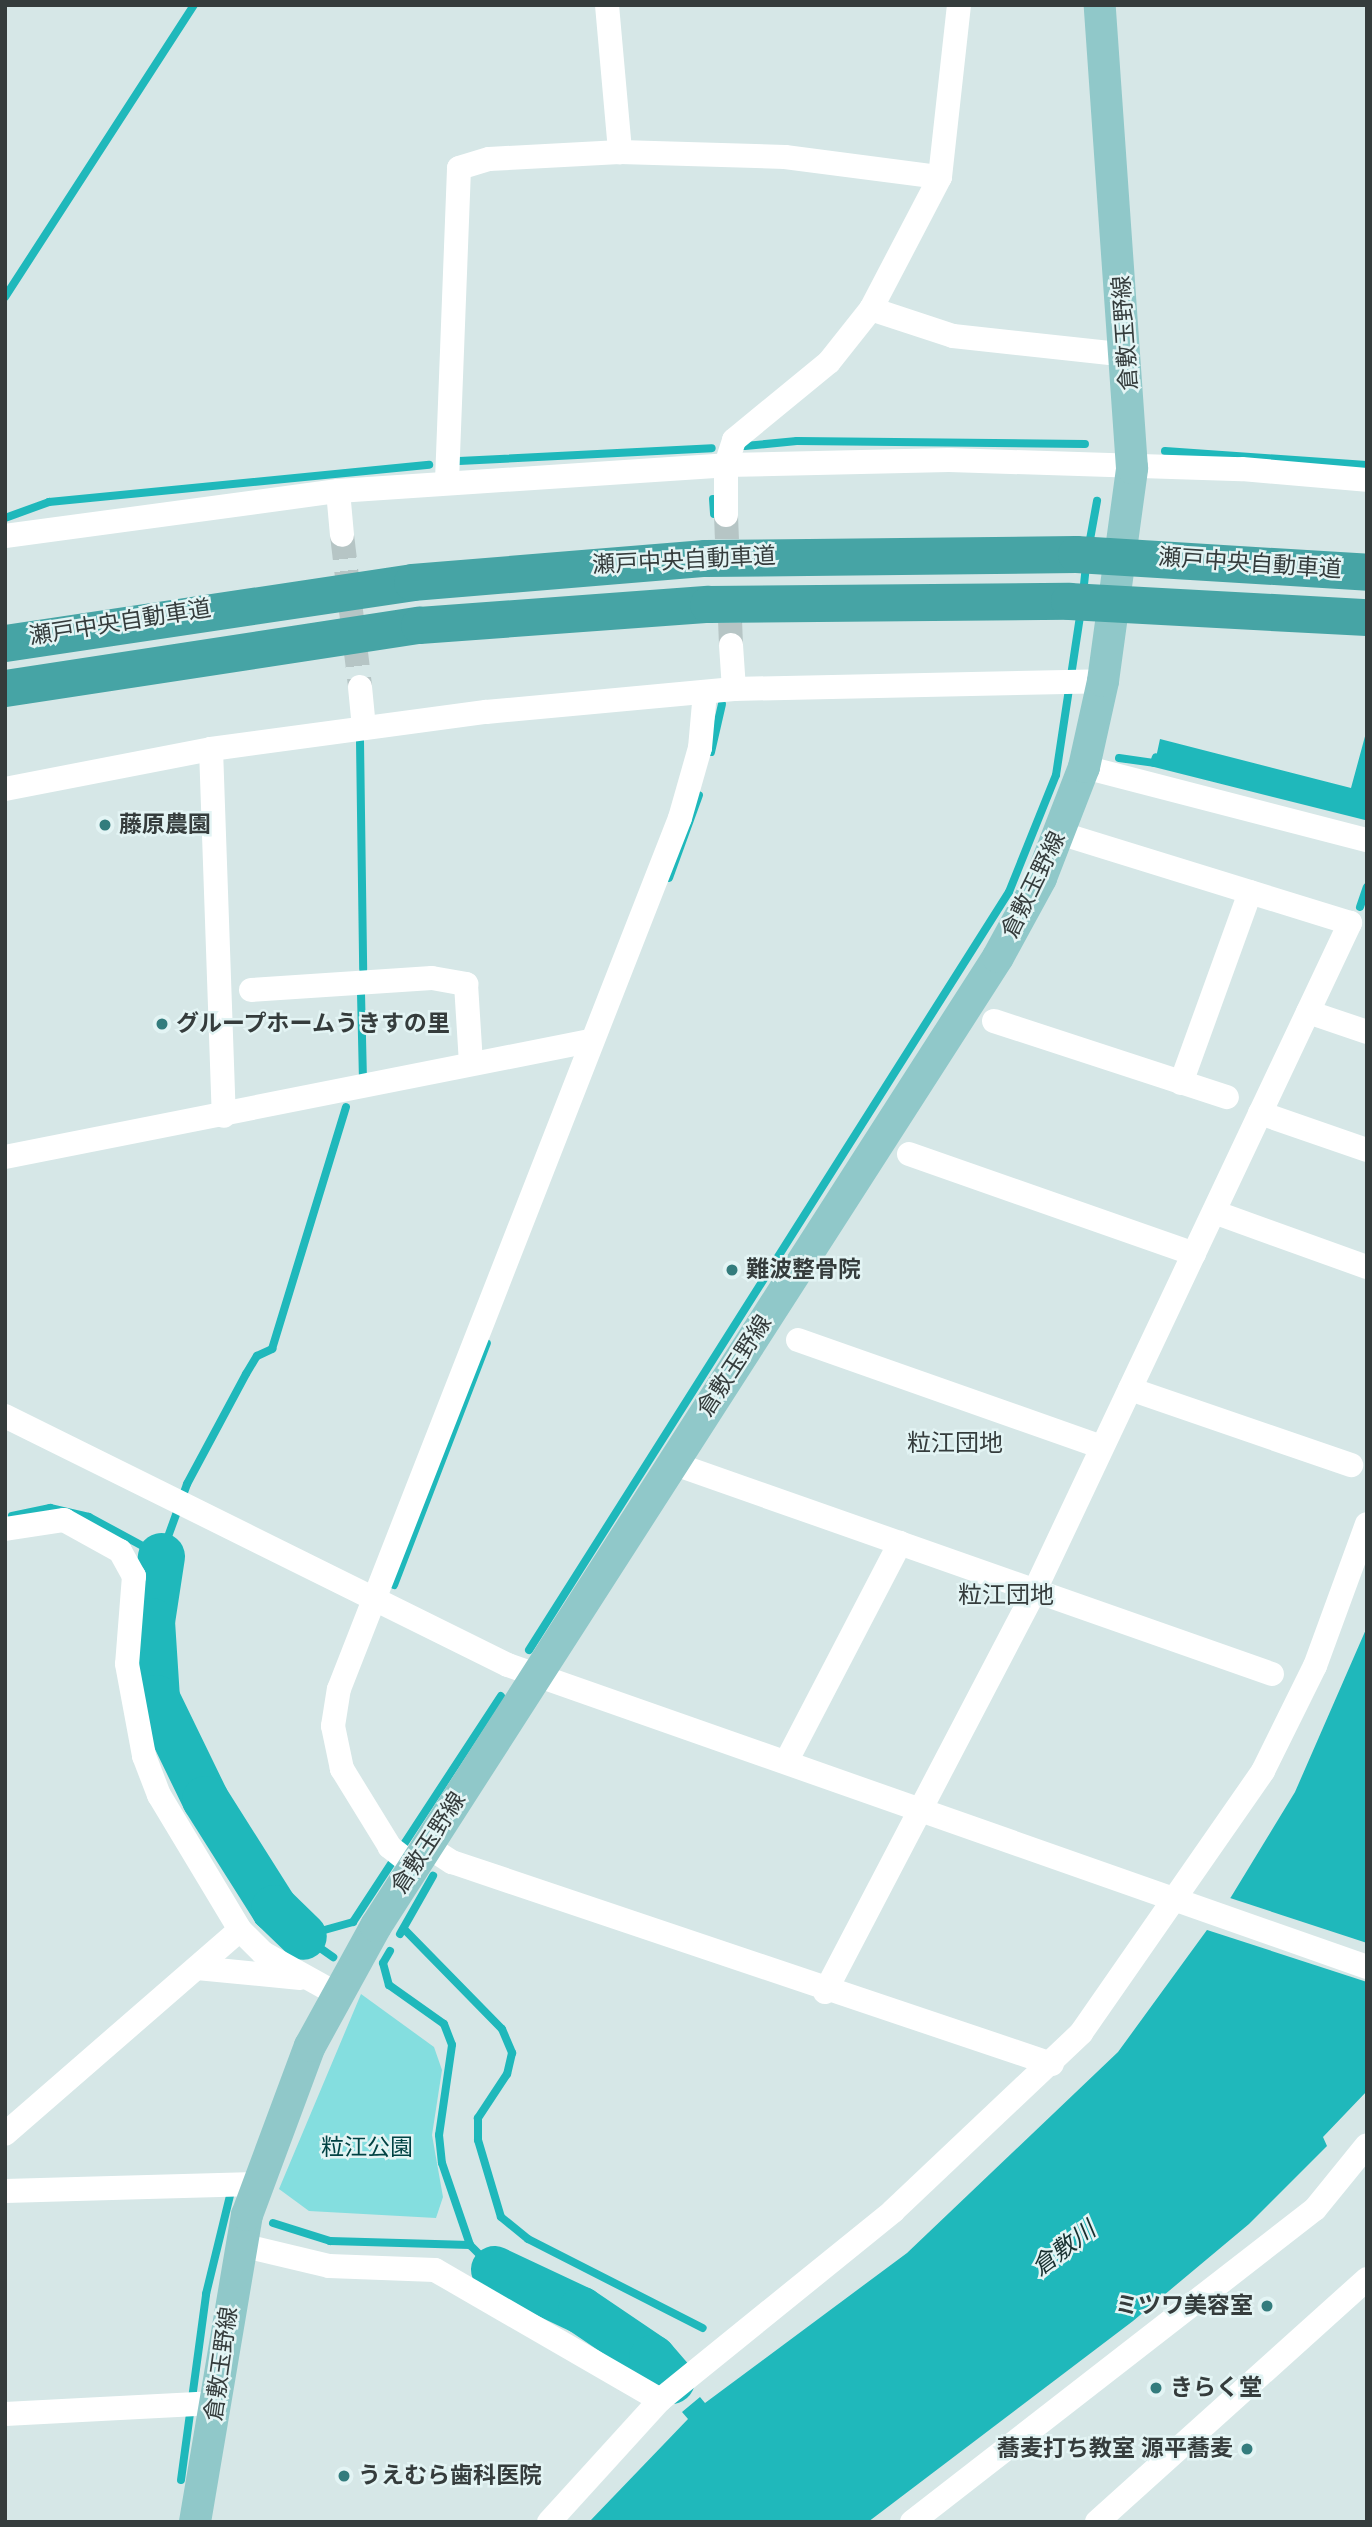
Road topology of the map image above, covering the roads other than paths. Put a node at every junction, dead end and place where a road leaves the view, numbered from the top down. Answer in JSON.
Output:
{"nodes":[{"id":1,"x":607,"y":5,"type":"edge"},
{"id":2,"x":959,"y":5,"type":"edge"},
{"id":3,"x":1100,"y":5,"type":"edge"},
{"id":4,"x":620,"y":152,"type":"junction"},
{"id":5,"x":940,"y":177,"type":"junction"},
{"id":6,"x":871,"y":309,"type":"junction"},
{"id":7,"x":1128,"y":355,"type":"junction"},
{"id":8,"x":726,"y":465,"type":"junction"},
{"id":9,"x":1132,"y":468,"type":"junction"},
{"id":10,"x":1367,"y":480,"type":"edge"},
{"id":11,"x":447,"y":481,"type":"junction"},
{"id":12,"x":338,"y":491,"type":"junction"},
{"id":13,"x":726,"y":515,"type":"tunnel mouth"},
{"id":14,"x":342,"y":535,"type":"tunnel mouth"},
{"id":15,"x":5,"y":536,"type":"edge"},
{"id":16,"x":1367,"y":572,"type":"edge"},
{"id":17,"x":1367,"y":617,"type":"edge"},
{"id":18,"x":5,"y":643,"type":"edge"},
{"id":19,"x":731,"y":645,"type":"tunnel mouth"},
{"id":20,"x":1096,"y":680,"type":"junction"},
{"id":21,"x":360,"y":687,"type":"tunnel mouth"},
{"id":22,"x":5,"y":688,"type":"edge"},
{"id":23,"x":734,"y":689,"type":"junction"},
{"id":24,"x":705,"y":692,"type":"junction"},
{"id":25,"x":364,"y":728,"type":"junction"},
{"id":26,"x":211,"y":749,"type":"junction"},
{"id":27,"x":1084,"y":766,"type":"junction"},
{"id":28,"x":5,"y":789,"type":"edge"},
{"id":29,"x":1060,"y":833,"type":"junction"},
{"id":30,"x":1367,"y":840,"type":"edge"},
{"id":31,"x":1250,"y":892,"type":"junction"},
{"id":32,"x":251,"y":990,"type":"dead end"},
{"id":33,"x":1308,"y":1012,"type":"junction"},
{"id":34,"x":993,"y":1021,"type":"dead end"},
{"id":35,"x":1367,"y":1031,"type":"edge"},
{"id":36,"x":590,"y":1041,"type":"junction"},
{"id":37,"x":471,"y":1063,"type":"junction"},
{"id":38,"x":1181,"y":1083,"type":"junction"},
{"id":39,"x":1227,"y":1097,"type":"dead end"},
{"id":40,"x":1260,"y":1113,"type":"junction"},
{"id":41,"x":224,"y":1116,"type":"junction"},
{"id":42,"x":1367,"y":1150,"type":"edge"},
{"id":43,"x":908,"y":1154,"type":"dead end"},
{"id":44,"x":5,"y":1157,"type":"edge"},
{"id":45,"x":1214,"y":1212,"type":"junction"},
{"id":46,"x":1194,"y":1254,"type":"junction"},
{"id":47,"x":1367,"y":1267,"type":"edge"},
{"id":48,"x":798,"y":1340,"type":"dead end"},
{"id":49,"x":1130,"y":1389,"type":"junction"},
{"id":50,"x":5,"y":1416,"type":"edge"},
{"id":51,"x":1102,"y":1447,"type":"junction"},
{"id":52,"x":672,"y":1463,"type":"junction"},
{"id":53,"x":1351,"y":1465,"type":"dead end"},
{"id":54,"x":1367,"y":1524,"type":"edge"},
{"id":55,"x":5,"y":1529,"type":"edge"},
{"id":56,"x":900,"y":1543,"type":"junction"},
{"id":57,"x":1035,"y":1590,"type":"junction"},
{"id":58,"x":374,"y":1602,"type":"junction"},
{"id":59,"x":1272,"y":1674,"type":"dead end"},
{"id":60,"x":538,"y":1676,"type":"junction"},
{"id":61,"x":786,"y":1762,"type":"junction"},
{"id":62,"x":920,"y":1808,"type":"junction"},
{"id":63,"x":408,"y":1854,"type":"junction"},
{"id":64,"x":1180,"y":1904,"type":"junction"},
{"id":65,"x":240,"y":1930,"type":"junction"},
{"id":66,"x":1367,"y":1967,"type":"edge"},
{"id":67,"x":205,"y":1970,"type":"junction"},
{"id":68,"x":309,"y":1979,"type":"junction"},
{"id":69,"x":825,"y":1992,"type":"junction"},
{"id":70,"x":337,"y":1994,"type":"junction"},
{"id":71,"x":1052,"y":2064,"type":"junction"},
{"id":72,"x":5,"y":2134,"type":"edge"},
{"id":73,"x":1367,"y":2145,"type":"edge"},
{"id":74,"x":239,"y":2185,"type":"junction"},
{"id":75,"x":5,"y":2191,"type":"edge"},
{"id":76,"x":241,"y":2245,"type":"junction"},
{"id":77,"x":1367,"y":2279,"type":"edge"},
{"id":78,"x":660,"y":2400,"type":"junction"},
{"id":79,"x":200,"y":2404,"type":"junction"},
{"id":80,"x":5,"y":2414,"type":"edge"},
{"id":81,"x":203,"y":2490,"type":"junction"},
{"id":82,"x":195,"y":2522,"type":"edge"},
{"id":83,"x":203,"y":2522,"type":"edge"},
{"id":84,"x":549,"y":2522,"type":"edge"},
{"id":85,"x":912,"y":2522,"type":"edge"},
{"id":86,"x":1097,"y":2522,"type":"edge"},
{"id":87,"x":1105,"y":2522,"type":"edge"},
{"id":88,"x":1113,"y":2522,"type":"edge"}],
"edges":[{"from":1,"to":4,"type":"street"},
{"from":2,"to":5,"type":"street"},
{"from":3,"to":7,"type":"main road","name":"倉敷玉野線"},
{"from":4,"to":5,"type":"street"},
{"from":4,"to":11,"type":"street"},
{"from":5,"to":6,"type":"street"},
{"from":6,"to":7,"type":"street"},
{"from":6,"to":8,"type":"street"},
{"from":7,"to":9,"type":"main road","name":"倉敷玉野線"},
{"from":8,"to":9,"type":"street"},
{"from":8,"to":11,"type":"street"},
{"from":8,"to":13,"type":"street"},
{"from":9,"to":10,"type":"street"},
{"from":9,"to":20,"type":"main road","name":"倉敷玉野線"},
{"from":11,"to":12,"type":"street"},
{"from":12,"to":14,"type":"street"},
{"from":12,"to":15,"type":"street"},
{"from":16,"to":18,"type":"highway","name":"瀬戸中央自動車道"},
{"from":17,"to":22,"type":"highway","name":"瀬戸中央自動車道"},
{"from":19,"to":23,"type":"street"},
{"from":20,"to":23,"type":"street"},
{"from":20,"to":27,"type":"main road","name":"倉敷玉野線"},
{"from":21,"to":25,"type":"street"},
{"from":23,"to":24,"type":"street"},
{"from":24,"to":25,"type":"street"},
{"from":24,"to":36,"type":"street"},
{"from":25,"to":26,"type":"street"},
{"from":26,"to":28,"type":"street"},
{"from":26,"to":41,"type":"street"},
{"from":27,"to":29,"type":"main road","name":"倉敷玉野線"},
{"from":27,"to":30,"type":"street"},
{"from":29,"to":31,"type":"street"},
{"from":29,"to":52,"type":"main road","name":"倉敷玉野線"},
{"from":31,"to":33,"type":"street"},
{"from":31,"to":38,"type":"street"},
{"from":32,"to":37,"type":"street"},
{"from":33,"to":35,"type":"street"},
{"from":33,"to":40,"type":"street"},
{"from":34,"to":38,"type":"street"},
{"from":36,"to":37,"type":"street"},
{"from":36,"to":58,"type":"street"},
{"from":37,"to":41,"type":"street"},
{"from":38,"to":39,"type":"street"},
{"from":40,"to":42,"type":"street"},
{"from":40,"to":45,"type":"street"},
{"from":41,"to":44,"type":"street"},
{"from":43,"to":46,"type":"street"},
{"from":45,"to":46,"type":"street"},
{"from":45,"to":47,"type":"street"},
{"from":46,"to":49,"type":"street"},
{"from":48,"to":51,"type":"street"},
{"from":49,"to":51,"type":"street"},
{"from":49,"to":53,"type":"street"},
{"from":50,"to":58,"type":"street"},
{"from":51,"to":57,"type":"street"},
{"from":52,"to":56,"type":"street"},
{"from":52,"to":60,"type":"main road","name":"倉敷玉野線"},
{"from":54,"to":64,"type":"street"},
{"from":55,"to":65,"type":"street"},
{"from":56,"to":57,"type":"street"},
{"from":56,"to":61,"type":"street"},
{"from":57,"to":59,"type":"street"},
{"from":57,"to":62,"type":"street"},
{"from":58,"to":60,"type":"street"},
{"from":58,"to":63,"type":"street"},
{"from":60,"to":61,"type":"street"},
{"from":60,"to":63,"type":"main road","name":"倉敷玉野線"},
{"from":61,"to":62,"type":"street"},
{"from":62,"to":64,"type":"street"},
{"from":62,"to":69,"type":"street"},
{"from":63,"to":69,"type":"street"},
{"from":63,"to":70,"type":"main road","name":"倉敷玉野線"},
{"from":64,"to":66,"type":"street"},
{"from":64,"to":71,"type":"street"},
{"from":65,"to":67,"type":"street"},
{"from":65,"to":68,"type":"street"},
{"from":67,"to":68,"type":"street"},
{"from":67,"to":72,"type":"street"},
{"from":68,"to":70,"type":"street"},
{"from":69,"to":71,"type":"street"},
{"from":70,"to":74,"type":"main road","name":"倉敷玉野線"},
{"from":71,"to":78,"type":"street"},
{"from":73,"to":85,"type":"street"},
{"from":74,"to":75,"type":"street"},
{"from":74,"to":76,"type":"main road","name":"倉敷玉野線"},
{"from":76,"to":78,"type":"street"},
{"from":76,"to":79,"type":"main road","name":"倉敷玉野線"},
{"from":77,"to":86,"type":"street"},
{"from":78,"to":84,"type":"street"},
{"from":79,"to":80,"type":"street"},
{"from":79,"to":81,"type":"main road","name":"倉敷玉野線"},
{"from":81,"to":82,"type":"main road","name":"倉敷玉野線"},
{"from":81,"to":83,"type":"street"},
{"from":87,"to":88,"type":"street"}]}
